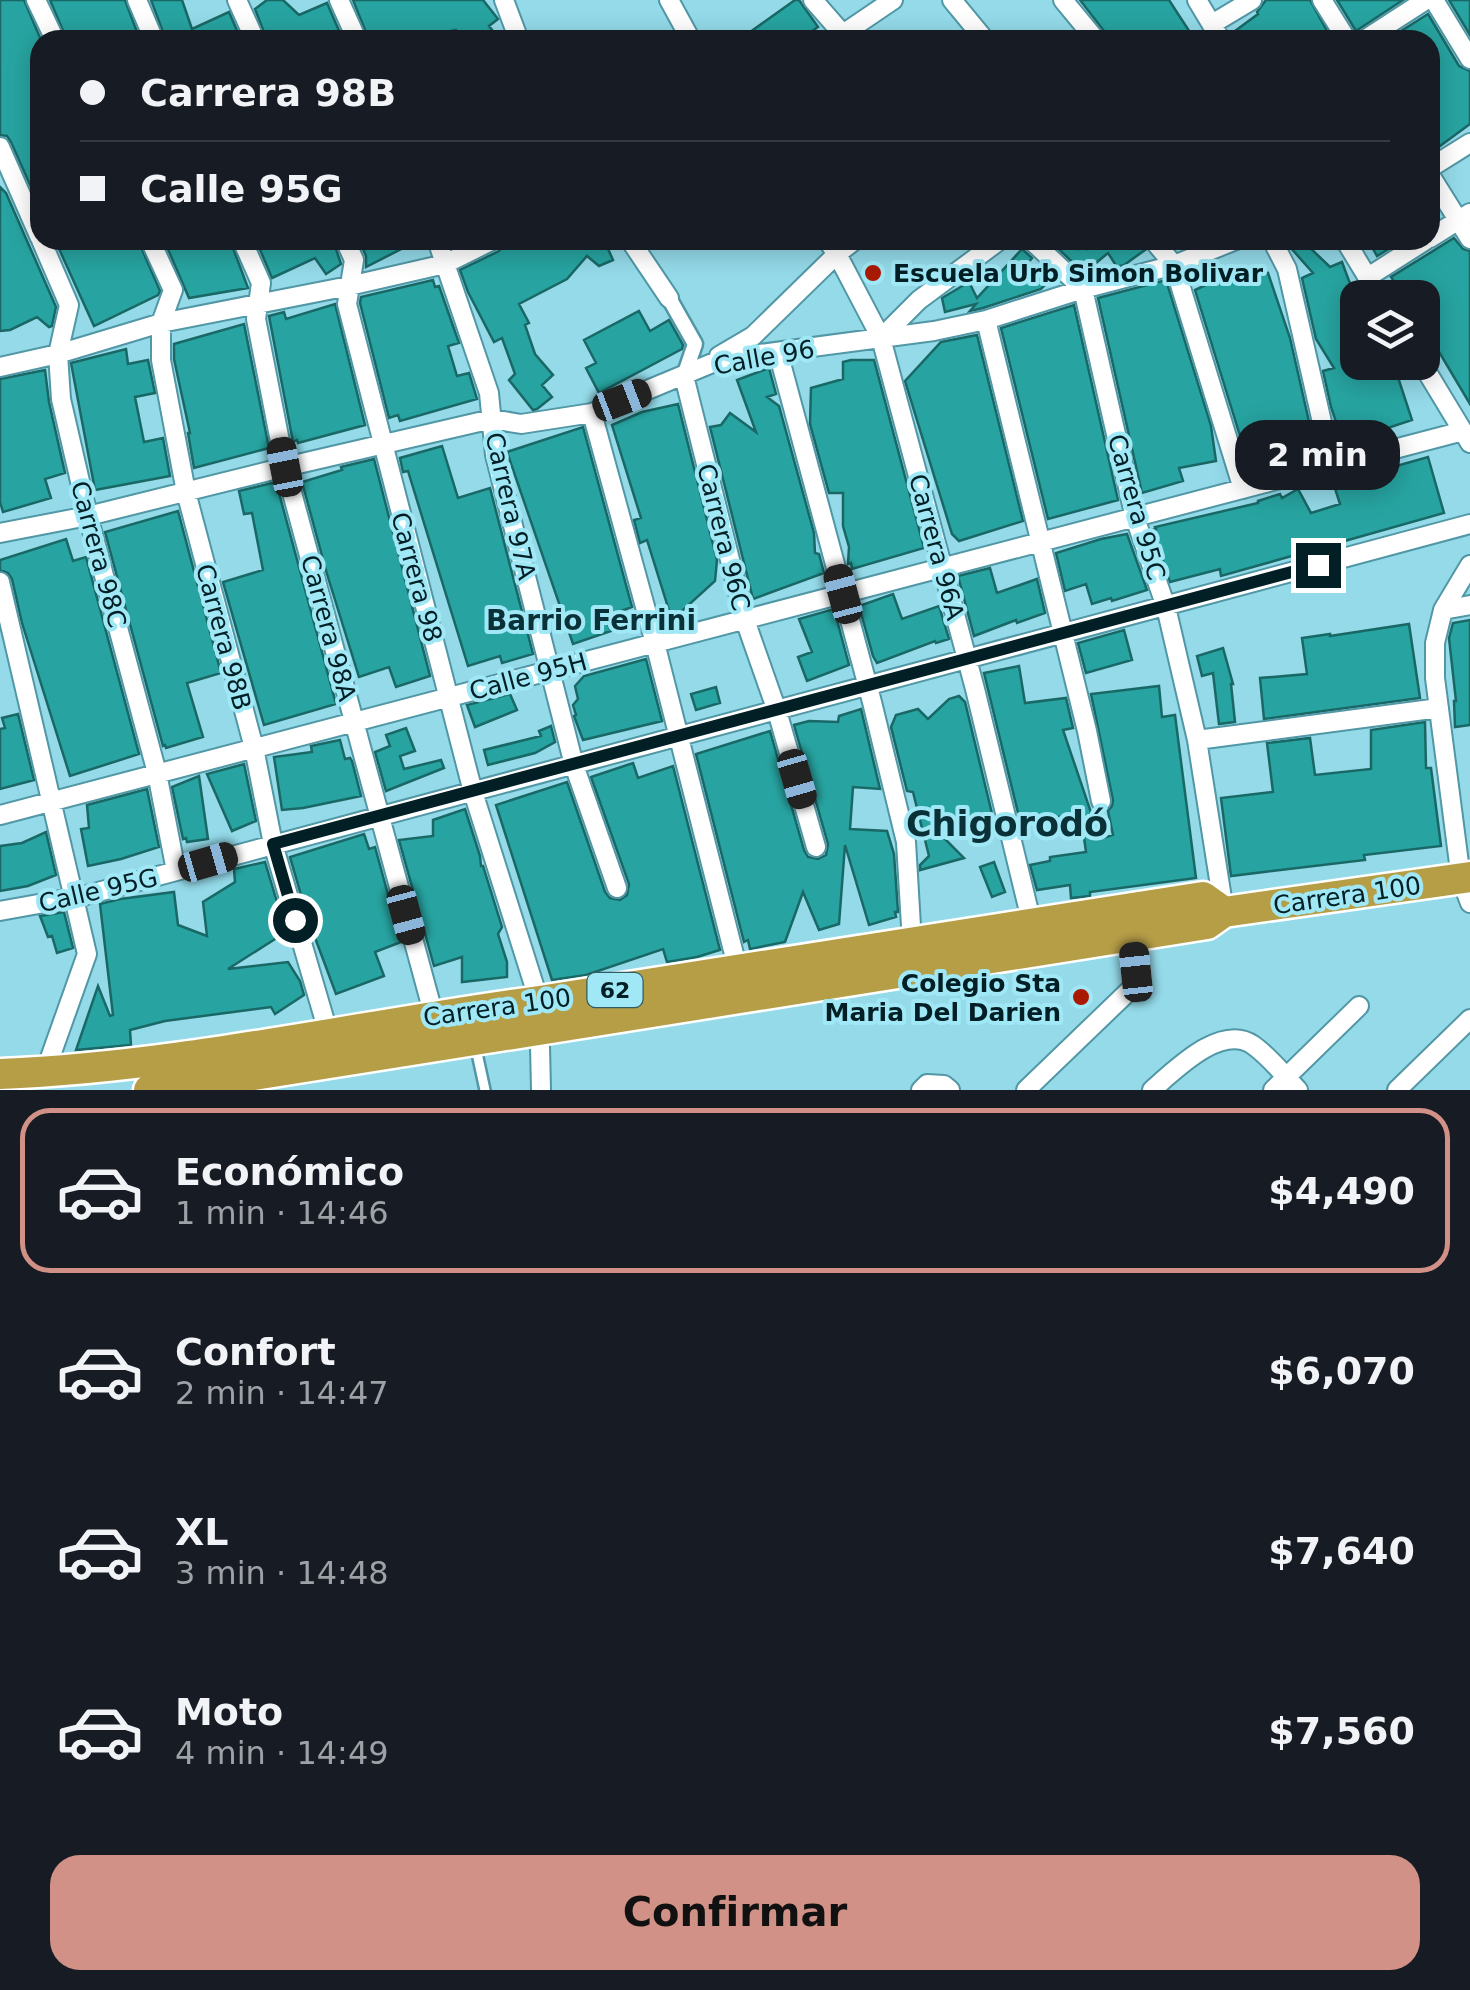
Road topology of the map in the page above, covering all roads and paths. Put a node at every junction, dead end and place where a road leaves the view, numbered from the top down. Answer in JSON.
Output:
{"nodes":[{"id":1,"x":36,"y":0,"type":"edge"},
{"id":2,"x":137,"y":0,"type":"edge"},
{"id":3,"x":237,"y":0,"type":"edge"},
{"id":4,"x":340,"y":0,"type":"edge"},
{"id":5,"x":504,"y":0,"type":"edge"},
{"id":6,"x":669,"y":0,"type":"edge"},
{"id":7,"x":813,"y":0,"type":"edge"},
{"id":8,"x":893,"y":0,"type":"edge"},
{"id":9,"x":952,"y":0,"type":"edge"},
{"id":10,"x":1062,"y":0,"type":"edge"},
{"id":11,"x":1197,"y":0,"type":"edge"},
{"id":12,"x":1252,"y":0,"type":"edge"},
{"id":13,"x":1322,"y":0,"type":"edge"},
{"id":14,"x":1426,"y":0,"type":"edge"},
{"id":15,"x":1434,"y":0,"type":"edge"},
{"id":16,"x":50,"y":30,"type":"edge"},
{"id":17,"x":150,"y":30,"type":"edge"},
{"id":18,"x":250,"y":30,"type":"edge"},
{"id":19,"x":353,"y":30,"type":"edge"},
{"id":20,"x":516,"y":30,"type":"edge"},
{"id":21,"x":686,"y":30,"type":"edge"},
{"id":22,"x":835,"y":30,"type":"edge"},
{"id":23,"x":852,"y":30,"type":"edge"},
{"id":24,"x":978,"y":30,"type":"edge"},
{"id":25,"x":1088,"y":30,"type":"edge"},
{"id":26,"x":1215,"y":30,"type":"edge"},
{"id":27,"x":1218,"y":30,"type":"edge"},
{"id":28,"x":1341,"y":30,"type":"edge"},
{"id":29,"x":1380,"y":30,"type":"edge"},
{"id":30,"x":1470,"y":59,"type":"edge"},
{"id":31,"x":1470,"y":143,"type":"edge"},
{"id":32,"x":0,"y":147,"type":"edge"},
{"id":33,"x":1440,"y":165,"type":"edge"},
{"id":34,"x":1440,"y":185,"type":"edge"},
{"id":35,"x":30,"y":216,"type":"edge"},
{"id":36,"x":1464,"y":216,"type":"edge"},
{"id":37,"x":1440,"y":231,"type":"edge"},
{"id":38,"x":1470,"y":239,"type":"edge"},
{"id":39,"x":45,"y":250,"type":"edge"},
{"id":40,"x":155,"y":250,"type":"edge"},
{"id":41,"x":247,"y":250,"type":"edge"},
{"id":42,"x":350,"y":250,"type":"edge"},
{"id":43,"x":440,"y":250,"type":"edge"},
{"id":44,"x":473,"y":250,"type":"edge"},
{"id":45,"x":637,"y":250,"type":"edge"},
{"id":46,"x":829,"y":250,"type":"edge"},
{"id":47,"x":834,"y":250,"type":"edge"},
{"id":48,"x":986,"y":250,"type":"edge"},
{"id":49,"x":1042,"y":250,"type":"edge"},
{"id":50,"x":1161,"y":250,"type":"edge"},
{"id":51,"x":1211,"y":250,"type":"edge"},
{"id":52,"x":1277,"y":250,"type":"edge"},
{"id":53,"x":1351,"y":250,"type":"edge"},
{"id":54,"x":1411,"y":250,"type":"edge"},
{"id":55,"x":445,"y":264,"type":"junction"},
{"id":56,"x":1174,"y":265,"type":"junction"},
{"id":57,"x":1368,"y":277,"type":"junction"},
{"id":58,"x":1370,"y":280,"type":"edge"},
{"id":59,"x":349,"y":286,"type":"junction"},
{"id":60,"x":1082,"y":289,"type":"junction"},
{"id":61,"x":669,"y":298,"type":"joint"},
{"id":62,"x":258,"y":303,"type":"junction"},
{"id":63,"x":986,"y":320,"type":"junction"},
{"id":64,"x":160,"y":323,"type":"junction"},
{"id":65,"x":881,"y":338,"type":"junction"},
{"id":66,"x":778,"y":352,"type":"junction"},
{"id":67,"x":58,"y":354,"type":"junction"},
{"id":68,"x":0,"y":367,"type":"edge"},
{"id":69,"x":684,"y":376,"type":"junction"},
{"id":70,"x":1431,"y":380,"type":"edge"},
{"id":71,"x":592,"y":413,"type":"junction"},
{"id":72,"x":492,"y":420,"type":"junction"},
{"id":73,"x":1466,"y":437,"type":"edge"},
{"id":74,"x":383,"y":445,"type":"junction"},
{"id":75,"x":1332,"y":466,"type":"junction"},
{"id":76,"x":285,"y":467,"type":"junction"},
{"id":77,"x":1243,"y":489,"type":"junction"},
{"id":78,"x":186,"y":492,"type":"junction"},
{"id":79,"x":88,"y":516,"type":"junction"},
{"id":80,"x":1135,"y":518,"type":"junction"},
{"id":81,"x":1470,"y":524,"type":"edge"},
{"id":82,"x":0,"y":533,"type":"edge"},
{"id":83,"x":1041,"y":542,"type":"junction"},
{"id":84,"x":1470,"y":565,"type":"edge"},
{"id":85,"x":942,"y":568,"type":"junction"},
{"id":86,"x":0,"y":582,"type":"edge"},
{"id":87,"x":843,"y":594,"type":"junction"},
{"id":88,"x":1166,"y":606,"type":"junction"},
{"id":89,"x":1470,"y":606,"type":"edge"},
{"id":90,"x":1443,"y":610,"type":"junction"},
{"id":91,"x":745,"y":620,"type":"junction"},
{"id":92,"x":1064,"y":634,"type":"junction"},
{"id":93,"x":654,"y":644,"type":"junction"},
{"id":94,"x":967,"y":660,"type":"junction"},
{"id":95,"x":550,"y":670,"type":"junction"},
{"id":96,"x":868,"y":686,"type":"junction"},
{"id":97,"x":448,"y":697,"type":"junction"},
{"id":98,"x":1439,"y":708,"type":"junction"},
{"id":99,"x":778,"y":711,"type":"junction"},
{"id":100,"x":354,"y":722,"type":"junction"},
{"id":101,"x":679,"y":735,"type":"junction"},
{"id":102,"x":1197,"y":740,"type":"junction"},
{"id":103,"x":254,"y":748,"type":"junction"},
{"id":104,"x":574,"y":765,"type":"junction"},
{"id":105,"x":157,"y":774,"type":"junction"},
{"id":106,"x":473,"y":792,"type":"junction"},
{"id":107,"x":50,"y":802,"type":"junction"},
{"id":108,"x":1101,"y":802,"type":"dead end"},
{"id":109,"x":0,"y":815,"type":"edge"},
{"id":110,"x":379,"y":815,"type":"junction"},
{"id":111,"x":273,"y":844,"type":"junction"},
{"id":112,"x":816,"y":847,"type":"dead end"},
{"id":113,"x":176,"y":871,"type":"junction"},
{"id":114,"x":1467,"y":886,"type":"edge"},
{"id":115,"x":618,"y":888,"type":"dead end"},
{"id":116,"x":76,"y":897,"type":"junction"},
{"id":117,"x":0,"y":911,"type":"edge"},
{"id":118,"x":1224,"y":912,"type":"junction"},
{"id":119,"x":1032,"y":924,"type":"junction"},
{"id":120,"x":1132,"y":936,"type":"junction"},
{"id":121,"x":912,"y":943,"type":"junction"},
{"id":122,"x":738,"y":970,"type":"junction"},
{"id":123,"x":1359,"y":1006,"type":"dead end"},
{"id":124,"x":540,"y":1015,"type":"junction"},
{"id":125,"x":434,"y":1016,"type":"junction"},
{"id":126,"x":1470,"y":1019,"type":"edge"},
{"id":127,"x":329,"y":1035,"type":"junction"},
{"id":128,"x":474,"y":1040,"type":"junction"},
{"id":129,"x":45,"y":1072,"type":"junction"},
{"id":130,"x":0,"y":1074,"type":"edge"},
{"id":131,"x":311,"y":1078,"type":"edge"},
{"id":132,"x":1286,"y":1086,"type":"edge"},
{"id":133,"x":486,"y":1089,"type":"edge"},
{"id":134,"x":149,"y":1090,"type":"edge"},
{"id":135,"x":542,"y":1090,"type":"edge"},
{"id":136,"x":920,"y":1090,"type":"edge"},
{"id":137,"x":950,"y":1090,"type":"edge"},
{"id":138,"x":1026,"y":1090,"type":"edge"},
{"id":139,"x":1152,"y":1090,"type":"edge"},
{"id":140,"x":1397,"y":1090,"type":"edge"}],
"edges":[{"from":1,"to":16,"type":"street"},
{"from":2,"to":17,"type":"street"},
{"from":3,"to":18,"type":"street"},
{"from":4,"to":19,"type":"street"},
{"from":5,"to":20,"type":"street"},
{"from":6,"to":21,"type":"street"},
{"from":7,"to":22,"type":"street"},
{"from":8,"to":23,"type":"street"},
{"from":9,"to":24,"type":"street"},
{"from":10,"to":25,"type":"street"},
{"from":11,"to":26,"type":"street"},
{"from":12,"to":27,"type":"street"},
{"from":13,"to":28,"type":"street"},
{"from":14,"to":29,"type":"street"},
{"from":15,"to":30,"type":"street"},
{"from":31,"to":33,"type":"street"},
{"from":32,"to":35,"type":"street","name":"Carrera 98C"},
{"from":34,"to":36,"type":"street"},
{"from":36,"to":37,"type":"street"},
{"from":36,"to":38,"type":"street"},
{"from":39,"to":67,"type":"street","name":"Carrera 98C"},
{"from":40,"to":64,"type":"street","name":"Carrera 98B"},
{"from":41,"to":62,"type":"street","name":"Carrera 98A"},
{"from":42,"to":59,"type":"street","name":"Carrera 98"},
{"from":43,"to":55,"type":"street","name":"Carrera 97A"},
{"from":44,"to":55,"type":"street"},
{"from":45,"to":61,"type":"street","name":"Carrera 96C"},
{"from":46,"to":69,"type":"street"},
{"from":47,"to":65,"type":"street","name":"Carrera 96A"},
{"from":48,"to":65,"type":"street"},
{"from":49,"to":60,"type":"street"},
{"from":50,"to":56,"type":"street"},
{"from":51,"to":56,"type":"street","name":"Calle 96"},
{"from":52,"to":75,"type":"street"},
{"from":53,"to":57,"type":"street"},
{"from":54,"to":57,"type":"street"},
{"from":55,"to":59,"type":"street"},
{"from":55,"to":72,"type":"street","name":"Carrera 97A"},
{"from":56,"to":60,"type":"street","name":"Calle 96"},
{"from":56,"to":77,"type":"street"},
{"from":57,"to":58,"type":"street"},
{"from":59,"to":62,"type":"street"},
{"from":59,"to":74,"type":"street","name":"Carrera 98"},
{"from":60,"to":63,"type":"street","name":"Calle 96"},
{"from":60,"to":80,"type":"street","name":"Carrera 95C"},
{"from":61,"to":69,"type":"street","name":"Carrera 96C"},
{"from":62,"to":64,"type":"street"},
{"from":62,"to":76,"type":"street","name":"Carrera 98A"},
{"from":63,"to":65,"type":"street","name":"Calle 96"},
{"from":63,"to":83,"type":"street"},
{"from":64,"to":67,"type":"street"},
{"from":64,"to":78,"type":"street","name":"Carrera 98B"},
{"from":65,"to":66,"type":"street","name":"Calle 96"},
{"from":65,"to":85,"type":"street","name":"Carrera 96A"},
{"from":66,"to":69,"type":"street","name":"Calle 96"},
{"from":66,"to":87,"type":"street"},
{"from":67,"to":68,"type":"street"},
{"from":67,"to":79,"type":"street","name":"Carrera 98C"},
{"from":69,"to":71,"type":"street","name":"Calle 96"},
{"from":69,"to":91,"type":"street","name":"Carrera 96C"},
{"from":70,"to":73,"type":"street"},
{"from":71,"to":72,"type":"street","name":"Calle 96"},
{"from":71,"to":93,"type":"street"},
{"from":72,"to":74,"type":"street","name":"Calle 96"},
{"from":72,"to":95,"type":"street","name":"Carrera 97A"},
{"from":73,"to":75,"type":"street","name":"Calle 95H"},
{"from":74,"to":76,"type":"street","name":"Calle 96"},
{"from":74,"to":97,"type":"street","name":"Carrera 98"},
{"from":75,"to":77,"type":"street","name":"Calle 95H"},
{"from":76,"to":78,"type":"street","name":"Calle 96"},
{"from":76,"to":100,"type":"street","name":"Carrera 98A"},
{"from":77,"to":80,"type":"street","name":"Calle 95H"},
{"from":78,"to":79,"type":"street","name":"Calle 96"},
{"from":78,"to":103,"type":"street","name":"Carrera 98B"},
{"from":79,"to":82,"type":"street","name":"Calle 96"},
{"from":79,"to":105,"type":"street","name":"Carrera 98C"},
{"from":80,"to":83,"type":"street","name":"Calle 95H"},
{"from":80,"to":88,"type":"street","name":"Carrera 95C"},
{"from":81,"to":88,"type":"street","name":"Calle 95G"},
{"from":83,"to":85,"type":"street","name":"Calle 95H"},
{"from":83,"to":92,"type":"street"},
{"from":84,"to":90,"type":"street"},
{"from":85,"to":87,"type":"street","name":"Calle 95H"},
{"from":85,"to":94,"type":"street","name":"Carrera 96A"},
{"from":86,"to":107,"type":"street"},
{"from":87,"to":91,"type":"street","name":"Calle 95H"},
{"from":87,"to":96,"type":"street"},
{"from":88,"to":92,"type":"street","name":"Calle 95G"},
{"from":88,"to":102,"type":"street","name":"Carrera 95C"},
{"from":89,"to":90,"type":"street"},
{"from":90,"to":98,"type":"street"},
{"from":91,"to":93,"type":"street","name":"Calle 95H"},
{"from":91,"to":99,"type":"street","name":"Carrera 96C"},
{"from":92,"to":94,"type":"street","name":"Calle 95G"},
{"from":92,"to":108,"type":"street"},
{"from":93,"to":95,"type":"street","name":"Calle 95H"},
{"from":93,"to":101,"type":"street"},
{"from":94,"to":96,"type":"street","name":"Calle 95G"},
{"from":94,"to":119,"type":"street","name":"Carrera 96A"},
{"from":95,"to":97,"type":"street","name":"Calle 95H"},
{"from":95,"to":104,"type":"street","name":"Carrera 97A"},
{"from":96,"to":99,"type":"street","name":"Calle 95G"},
{"from":96,"to":121,"type":"street"},
{"from":97,"to":100,"type":"street","name":"Calle 95H"},
{"from":97,"to":106,"type":"street","name":"Carrera 98"},
{"from":98,"to":102,"type":"street"},
{"from":98,"to":114,"type":"street"},
{"from":99,"to":101,"type":"street","name":"Calle 95G"},
{"from":99,"to":112,"type":"street","name":"Carrera 96C"},
{"from":100,"to":103,"type":"street","name":"Calle 95H"},
{"from":100,"to":110,"type":"street","name":"Carrera 98A"},
{"from":101,"to":104,"type":"street","name":"Calle 95G"},
{"from":101,"to":122,"type":"street"},
{"from":102,"to":118,"type":"street","name":"Carrera 95C"},
{"from":103,"to":105,"type":"street","name":"Calle 95H"},
{"from":103,"to":111,"type":"street","name":"Carrera 98B"},
{"from":104,"to":106,"type":"street","name":"Calle 95G"},
{"from":104,"to":115,"type":"street","name":"Carrera 97A"},
{"from":105,"to":107,"type":"street","name":"Calle 95H"},
{"from":105,"to":113,"type":"street","name":"Carrera 98C"},
{"from":106,"to":110,"type":"street","name":"Calle 95G"},
{"from":106,"to":124,"type":"street","name":"Carrera 98"},
{"from":107,"to":109,"type":"street","name":"Calle 95H"},
{"from":107,"to":116,"type":"street"},
{"from":110,"to":111,"type":"street","name":"Calle 95G"},
{"from":110,"to":125,"type":"street","name":"Carrera 98A"},
{"from":111,"to":113,"type":"street","name":"Calle 95G"},
{"from":111,"to":127,"type":"street","name":"Carrera 98B"},
{"from":113,"to":116,"type":"street","name":"Calle 95G"},
{"from":114,"to":118,"type":"highway","name":"Carrera 100","number":"62"},
{"from":116,"to":117,"type":"street","name":"Calle 95G"},
{"from":116,"to":129,"type":"street"},
{"from":118,"to":119,"type":"highway","name":"Carrera 100","number":"62"},
{"from":118,"to":120,"type":"highway","name":"Carrera 100","number":"62"},
{"from":119,"to":121,"type":"highway","name":"Carrera 100","number":"62"},
{"from":120,"to":124,"type":"highway","name":"Carrera 100","number":"62"},
{"from":120,"to":138,"type":"street"},
{"from":121,"to":122,"type":"highway","name":"Carrera 100","number":"62"},
{"from":122,"to":124,"type":"highway","name":"Carrera 100","number":"62"},
{"from":123,"to":132,"type":"street"},
{"from":124,"to":125,"type":"highway","name":"Carrera 100","number":"62"},
{"from":124,"to":128,"type":"highway","name":"Carrera 100","number":"62"},
{"from":124,"to":135,"type":"street","name":"Carrera 98"},
{"from":125,"to":127,"type":"highway","name":"Carrera 100","number":"62"},
{"from":126,"to":140,"type":"street"},
{"from":127,"to":129,"type":"highway","name":"Carrera 100","number":"62"},
{"from":128,"to":131,"type":"highway","name":"Carrera 100","number":"62"},
{"from":128,"to":133,"type":"lane"},
{"from":129,"to":130,"type":"highway","name":"Carrera 100","number":"62"},
{"from":131,"to":134,"type":"highway","name":"Carrera 100","number":"62"},
{"from":132,"to":139,"type":"street"},
{"from":136,"to":137,"type":"street"}]}
